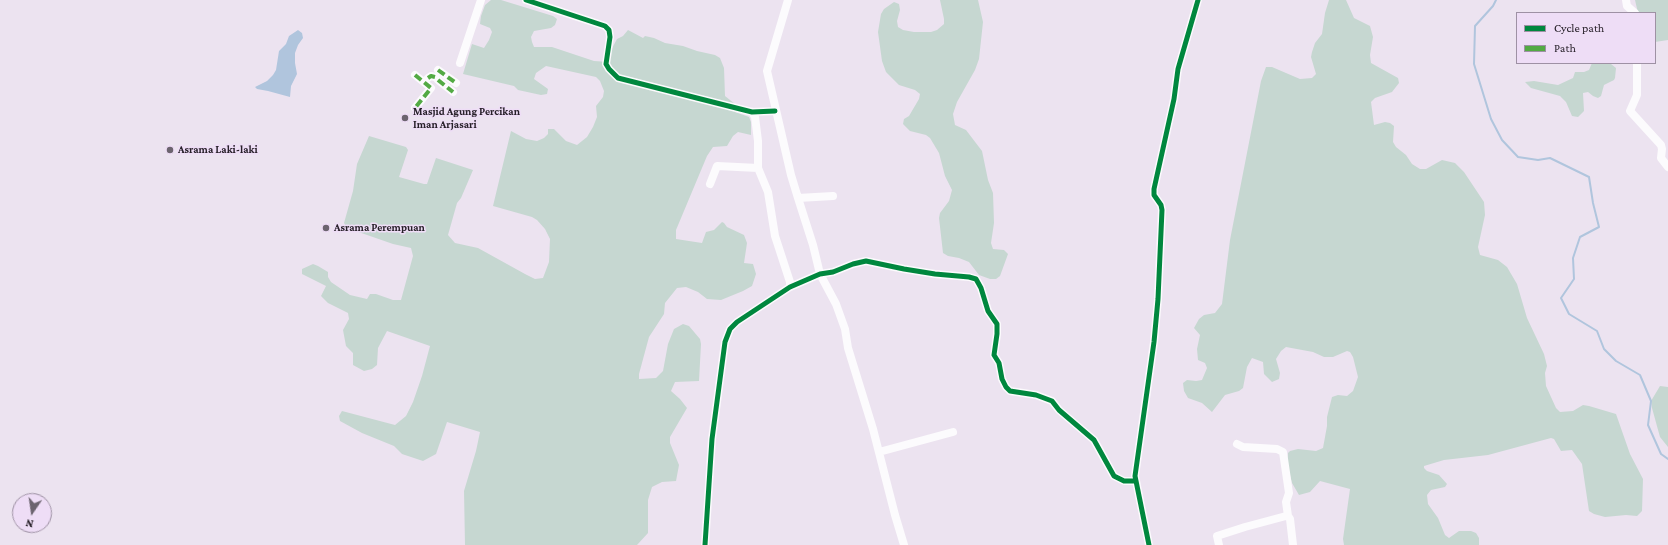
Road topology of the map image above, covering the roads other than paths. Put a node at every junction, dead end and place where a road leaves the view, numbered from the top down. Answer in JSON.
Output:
{"nodes":[{"id":1,"x":481,"y":0,"type":"edge"},
{"id":2,"x":526,"y":0,"type":"edge"},
{"id":3,"x":788,"y":0,"type":"edge"},
{"id":4,"x":1198,"y":0,"type":"edge"},
{"id":5,"x":1626,"y":0,"type":"edge"},
{"id":6,"x":1634,"y":12,"type":"edge"},
{"id":7,"x":460,"y":63,"type":"dead end"},
{"id":8,"x":1637,"y":64,"type":"edge"},
{"id":9,"x":414,"y":75,"type":"dead end"},
{"id":10,"x":415,"y":108,"type":"dead end"},
{"id":11,"x":775,"y":111,"type":"junction"},
{"id":12,"x":752,"y":112,"type":"junction"},
{"id":13,"x":1668,"y":167,"type":"edge"},
{"id":14,"x":758,"y":168,"type":"junction"},
{"id":15,"x":710,"y":184,"type":"dead end"},
{"id":16,"x":833,"y":196,"type":"dead end"},
{"id":17,"x":798,"y":198,"type":"junction"},
{"id":18,"x":820,"y":274,"type":"junction"},
{"id":19,"x":790,"y":287,"type":"junction"},
{"id":20,"x":953,"y":432,"type":"dead end"},
{"id":21,"x":1237,"y":444,"type":"dead end"},
{"id":22,"x":879,"y":452,"type":"junction"},
{"id":23,"x":1136,"y":481,"type":"junction"},
{"id":24,"x":1288,"y":516,"type":"junction"},
{"id":25,"x":704,"y":545,"type":"edge"},
{"id":26,"x":904,"y":545,"type":"edge"},
{"id":27,"x":1149,"y":545,"type":"edge"},
{"id":28,"x":1219,"y":545,"type":"edge"},
{"id":29,"x":1293,"y":545,"type":"edge"}],
"edges":[{"from":1,"to":7,"type":"street"},
{"from":2,"to":12,"type":"street"},
{"from":3,"to":11,"type":"street"},
{"from":4,"to":23,"type":"street"},
{"from":5,"to":6,"type":"street"},
{"from":8,"to":13,"type":"street"},
{"from":9,"to":10,"type":"street"},
{"from":11,"to":12,"type":"street"},
{"from":11,"to":17,"type":"street"},
{"from":12,"to":14,"type":"street"},
{"from":14,"to":15,"type":"street"},
{"from":14,"to":19,"type":"street"},
{"from":16,"to":17,"type":"street"},
{"from":17,"to":18,"type":"street"},
{"from":18,"to":19,"type":"street"},
{"from":18,"to":22,"type":"street"},
{"from":18,"to":23,"type":"street"},
{"from":19,"to":25,"type":"street"},
{"from":20,"to":22,"type":"street"},
{"from":21,"to":24,"type":"street"},
{"from":22,"to":26,"type":"street"},
{"from":23,"to":27,"type":"street"},
{"from":24,"to":28,"type":"street"},
{"from":24,"to":29,"type":"street"}]}
